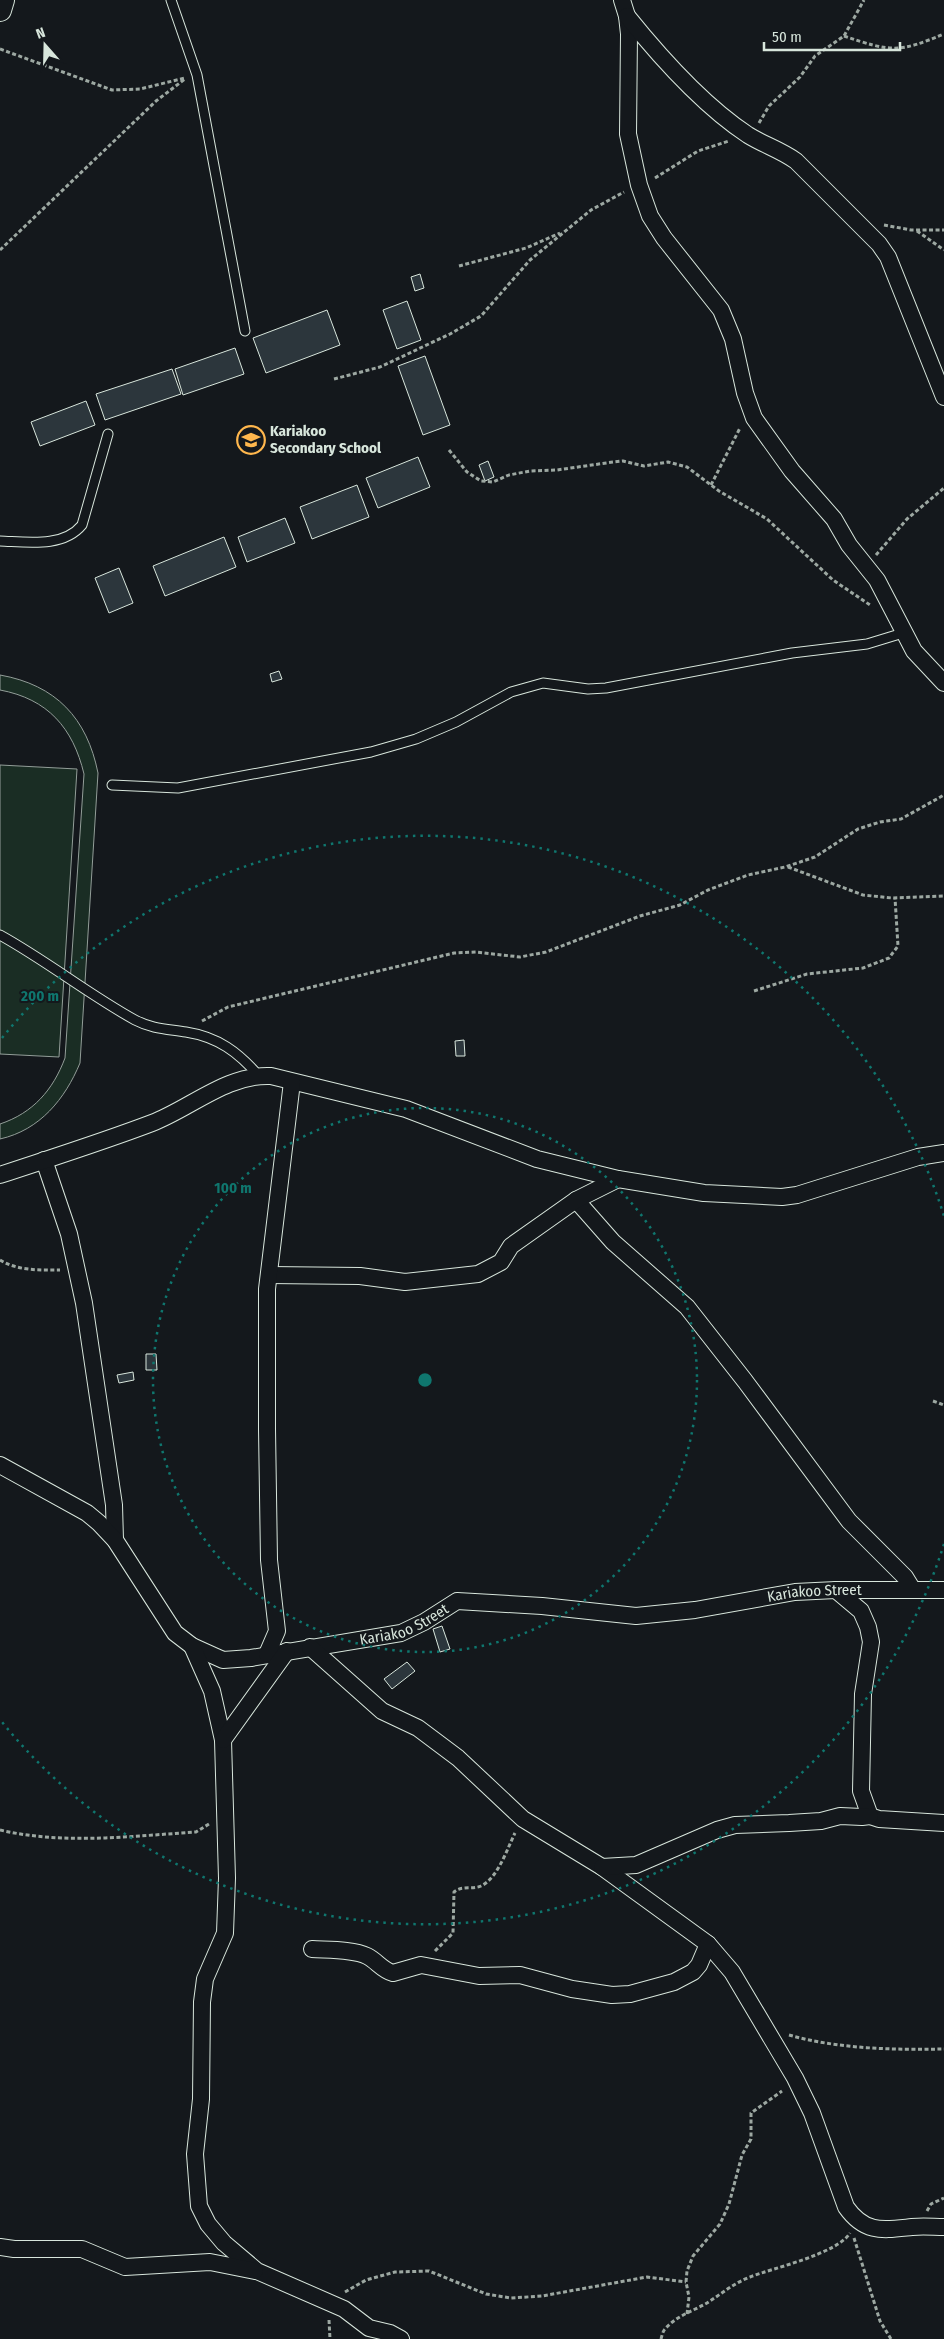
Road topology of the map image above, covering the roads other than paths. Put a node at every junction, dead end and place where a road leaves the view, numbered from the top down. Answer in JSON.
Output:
{"nodes":[{"id":1,"x":3,"y":0,"type":"edge"},
{"id":2,"x":172,"y":0,"type":"edge"},
{"id":3,"x":622,"y":0,"type":"edge"},
{"id":4,"x":0,"y":10,"type":"edge"},
{"id":5,"x":627,"y":16,"type":"junction"},
{"id":6,"x":245,"y":331,"type":"dead end"},
{"id":7,"x":944,"y":397,"type":"edge"},
{"id":8,"x":108,"y":434,"type":"dead end"},
{"id":9,"x":0,"y":541,"type":"edge"},
{"id":10,"x":900,"y":627,"type":"junction"},
{"id":11,"x":944,"y":683,"type":"edge"},
{"id":12,"x":112,"y":785,"type":"dead end"},
{"id":13,"x":0,"y":935,"type":"edge"},
{"id":14,"x":259,"y":1076,"type":"junction"},
{"id":15,"x":292,"y":1082,"type":"junction"},
{"id":16,"x":944,"y":1153,"type":"edge"},
{"id":17,"x":44,"y":1160,"type":"junction"},
{"id":18,"x":0,"y":1175,"type":"edge"},
{"id":19,"x":618,"y":1179,"type":"junction"},
{"id":20,"x":576,"y":1200,"type":"junction"},
{"id":21,"x":269,"y":1275,"type":"junction"},
{"id":22,"x":0,"y":1465,"type":"edge"},
{"id":23,"x":115,"y":1540,"type":"junction"},
{"id":24,"x":836,"y":1590,"type":"junction"},
{"id":25,"x":913,"y":1590,"type":"junction"},
{"id":26,"x":944,"y":1590,"type":"edge"},
{"id":27,"x":192,"y":1646,"type":"junction"},
{"id":28,"x":310,"y":1647,"type":"junction"},
{"id":29,"x":287,"y":1651,"type":"junction"},
{"id":30,"x":267,"y":1654,"type":"junction"},
{"id":31,"x":224,"y":1740,"type":"junction"},
{"id":32,"x":870,"y":1816,"type":"junction"},
{"id":33,"x":944,"y":1823,"type":"edge"},
{"id":34,"x":602,"y":1867,"type":"junction"},
{"id":35,"x":708,"y":1944,"type":"junction"},
{"id":36,"x":312,"y":1949,"type":"dead end"},
{"id":37,"x":944,"y":2227,"type":"edge"},
{"id":38,"x":0,"y":2246,"type":"edge"},
{"id":39,"x":257,"y":2271,"type":"junction"},
{"id":40,"x":401,"y":2339,"type":"edge"}],
"edges":[{"from":1,"to":4,"type":"street"},
{"from":2,"to":6,"type":"lane"},
{"from":3,"to":5,"type":"street"},
{"from":5,"to":7,"type":"street"},
{"from":5,"to":10,"type":"street"},
{"from":8,"to":9,"type":"lane"},
{"from":10,"to":11,"type":"street"},
{"from":10,"to":12,"type":"lane"},
{"from":13,"to":14,"type":"lane"},
{"from":14,"to":15,"type":"street"},
{"from":14,"to":17,"type":"street"},
{"from":15,"to":19,"type":"street"},
{"from":15,"to":21,"type":"street"},
{"from":16,"to":19,"type":"street"},
{"from":17,"to":18,"type":"street"},
{"from":17,"to":23,"type":"street"},
{"from":19,"to":20,"type":"street"},
{"from":20,"to":21,"type":"street"},
{"from":20,"to":25,"type":"street"},
{"from":21,"to":30,"type":"street"},
{"from":22,"to":23,"type":"street","name":"Kariakoo Street"},
{"from":23,"to":27,"type":"street","name":"Kariakoo Street"},
{"from":24,"to":25,"type":"street","name":"Kariakoo Street"},
{"from":24,"to":28,"type":"street","name":"Kariakoo Street"},
{"from":24,"to":32,"type":"street"},
{"from":25,"to":26,"type":"street","name":"Kariakoo Street"},
{"from":27,"to":30,"type":"street","name":"Kariakoo Street"},
{"from":27,"to":31,"type":"street"},
{"from":28,"to":29,"type":"street","name":"Kariakoo Street"},
{"from":28,"to":34,"type":"street"},
{"from":29,"to":30,"type":"street","name":"Kariakoo Street"},
{"from":29,"to":31,"type":"street"},
{"from":31,"to":39,"type":"street"},
{"from":32,"to":33,"type":"street"},
{"from":32,"to":34,"type":"street"},
{"from":34,"to":35,"type":"street"},
{"from":35,"to":36,"type":"street"},
{"from":35,"to":37,"type":"street"},
{"from":38,"to":39,"type":"street"},
{"from":39,"to":40,"type":"street"}]}
